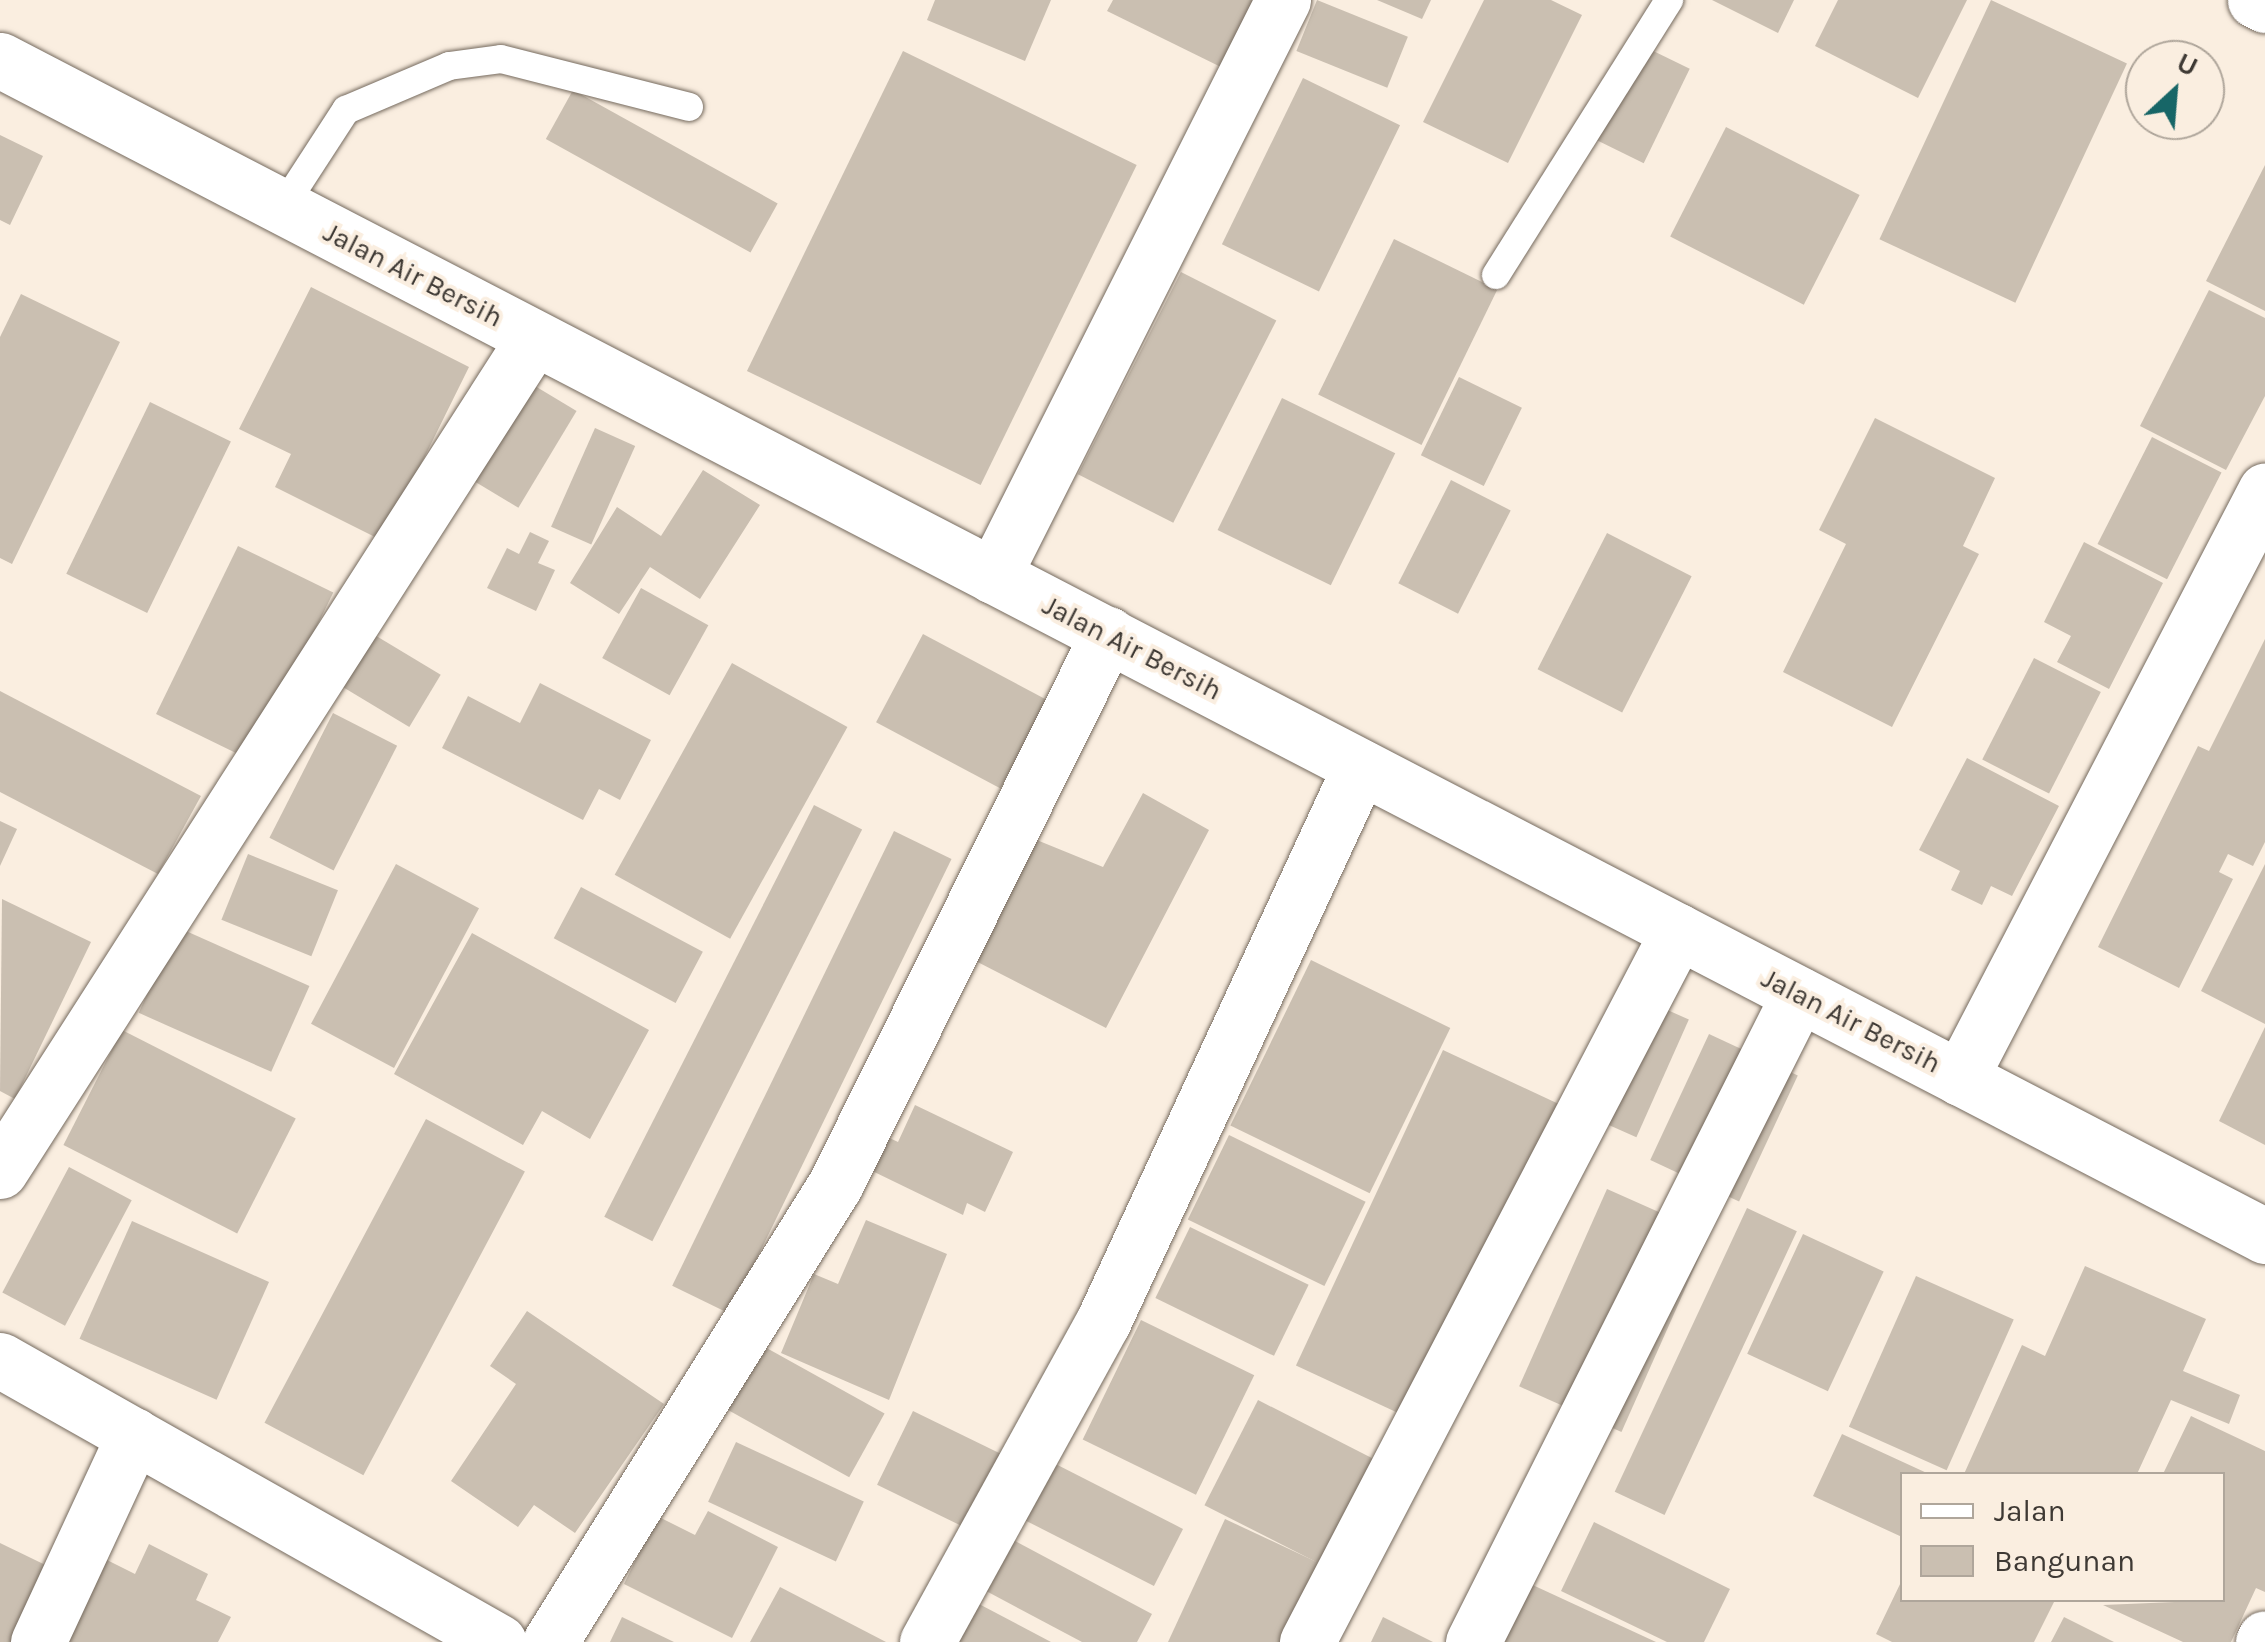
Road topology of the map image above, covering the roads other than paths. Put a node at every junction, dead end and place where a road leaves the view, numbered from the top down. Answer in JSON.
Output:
{"nodes":[{"id":1,"x":1283,"y":0,"type":"edge"},
{"id":2,"x":1670,"y":0,"type":"edge"},
{"id":3,"x":2255,"y":0,"type":"edge"},
{"id":4,"x":2265,"y":5,"type":"edge"},
{"id":5,"x":0,"y":60,"type":"edge"},
{"id":6,"x":689,"y":107,"type":"dead end"},
{"id":7,"x":283,"y":207,"type":"junction"},
{"id":8,"x":1496,"y":275,"type":"dead end"},
{"id":9,"x":534,"y":338,"type":"junction"},
{"id":10,"x":2265,"y":491,"type":"edge"},
{"id":11,"x":993,"y":576,"type":"junction"},
{"id":12,"x":1108,"y":634,"type":"junction"},
{"id":13,"x":1360,"y":766,"type":"junction"},
{"id":14,"x":1678,"y":931,"type":"junction"},
{"id":15,"x":1799,"y":994,"type":"junction"},
{"id":16,"x":1960,"y":1078,"type":"junction"},
{"id":17,"x":0,"y":1171,"type":"edge"},
{"id":18,"x":2265,"y":1236,"type":"edge"},
{"id":19,"x":0,"y":1360,"type":"edge"},
{"id":20,"x":134,"y":1435,"type":"junction"},
{"id":21,"x":426,"y":1623,"type":"edge"},
{"id":22,"x":38,"y":1642,"type":"edge"},
{"id":23,"x":499,"y":1642,"type":"edge"},
{"id":24,"x":550,"y":1642,"type":"edge"},
{"id":25,"x":927,"y":1642,"type":"edge"},
{"id":26,"x":1307,"y":1642,"type":"edge"},
{"id":27,"x":1472,"y":1642,"type":"edge"}],
"edges":[{"from":1,"to":11,"type":"street"},
{"from":2,"to":8,"type":"lane"},
{"from":3,"to":4,"type":"street"},
{"from":5,"to":7,"type":"street","name":"Jalan Air Bersih"},
{"from":6,"to":7,"type":"lane"},
{"from":7,"to":9,"type":"street","name":"Jalan Air Bersih"},
{"from":9,"to":11,"type":"street","name":"Jalan Air Bersih"},
{"from":9,"to":17,"type":"street"},
{"from":10,"to":16,"type":"street"},
{"from":11,"to":12,"type":"street","name":"Jalan Air Bersih"},
{"from":12,"to":13,"type":"street","name":"Jalan Air Bersih"},
{"from":12,"to":24,"type":"street"},
{"from":13,"to":14,"type":"street","name":"Jalan Air Bersih"},
{"from":13,"to":25,"type":"street"},
{"from":14,"to":15,"type":"street","name":"Jalan Air Bersih"},
{"from":14,"to":26,"type":"street"},
{"from":15,"to":16,"type":"street","name":"Jalan Air Bersih"},
{"from":15,"to":27,"type":"street"},
{"from":16,"to":18,"type":"street","name":"Jalan Air Bersih"},
{"from":19,"to":20,"type":"street"},
{"from":20,"to":21,"type":"street"},
{"from":20,"to":22,"type":"street"},
{"from":21,"to":23,"type":"street"}]}
